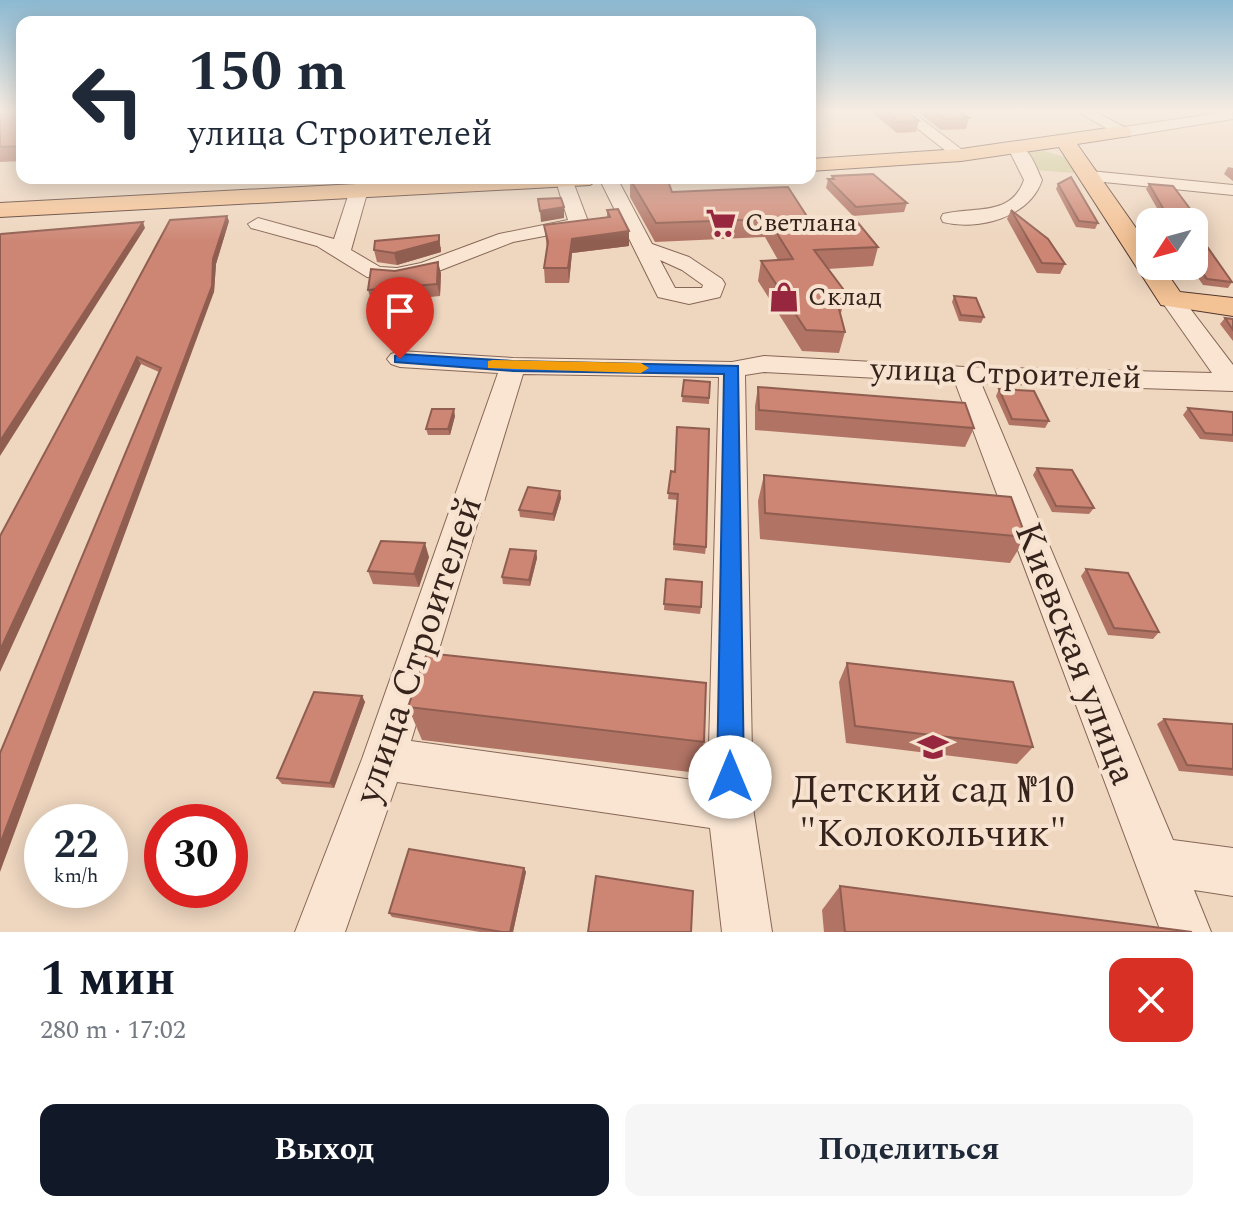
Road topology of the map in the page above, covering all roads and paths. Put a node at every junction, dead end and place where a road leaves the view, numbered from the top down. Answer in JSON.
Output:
{"nodes":[{"id":1,"x":965,"y":154,"type":"edge"},
{"id":2,"x":1021,"y":154,"type":"edge"},
{"id":3,"x":1075,"y":154,"type":"edge"},
{"id":4,"x":961,"y":155,"type":"joint"},
{"id":5,"x":816,"y":165,"type":"edge"},
{"id":6,"x":1090,"y":176,"type":"junction"},
{"id":7,"x":475,"y":184,"type":"edge"},
{"id":8,"x":573,"y":184,"type":"edge"},
{"id":9,"x":611,"y":184,"type":"edge"},
{"id":10,"x":359,"y":190,"type":"junction"},
{"id":11,"x":1233,"y":190,"type":"edge"},
{"id":12,"x":0,"y":210,"type":"edge"},
{"id":13,"x":950,"y":218,"type":"dead end"},
{"id":14,"x":258,"y":224,"type":"dead end"},
{"id":15,"x":644,"y":248,"type":"dead end"},
{"id":16,"x":341,"y":251,"type":"junction"},
{"id":17,"x":1171,"y":299,"type":"junction"},
{"id":18,"x":1233,"y":307,"type":"edge"},
{"id":19,"x":400,"y":359,"type":"dead end"},
{"id":20,"x":513,"y":366,"type":"junction"},
{"id":21,"x":732,"y":370,"type":"junction"},
{"id":22,"x":965,"y":375,"type":"junction"},
{"id":23,"x":1232,"y":382,"type":"edge"},
{"id":24,"x":384,"y":759,"type":"junction"},
{"id":25,"x":730,"y":808,"type":"junction"},
{"id":26,"x":1156,"y":861,"type":"junction"},
{"id":27,"x":1233,"y":872,"type":"edge"},
{"id":28,"x":320,"y":932,"type":"edge"},
{"id":29,"x":747,"y":932,"type":"edge"},
{"id":30,"x":1186,"y":932,"type":"edge"}],
"edges":[{"from":1,"to":4,"type":"main road"},
{"from":2,"to":13,"type":"street"},
{"from":3,"to":6,"type":"main road"},
{"from":4,"to":5,"type":"main road"},
{"from":6,"to":11,"type":"street"},
{"from":6,"to":17,"type":"main road"},
{"from":7,"to":10,"type":"main road"},
{"from":8,"to":16,"type":"street"},
{"from":9,"to":15,"type":"street"},
{"from":10,"to":12,"type":"main road"},
{"from":10,"to":16,"type":"street"},
{"from":14,"to":16,"type":"street"},
{"from":17,"to":18,"type":"main road"},
{"from":17,"to":23,"type":"street"},
{"from":19,"to":20,"type":"street","name":"улица Строителей"},
{"from":20,"to":21,"type":"street","name":"улица Строителей"},
{"from":20,"to":24,"type":"street","name":"улица Строителей"},
{"from":21,"to":22,"type":"street","name":"улица Строителей"},
{"from":21,"to":25,"type":"street"},
{"from":22,"to":23,"type":"street","name":"улица Строителей"},
{"from":22,"to":26,"type":"street","name":"Киевская улица"},
{"from":24,"to":25,"type":"street"},
{"from":24,"to":28,"type":"street","name":"улица Строителей"},
{"from":25,"to":29,"type":"street"},
{"from":26,"to":27,"type":"street"},
{"from":26,"to":30,"type":"street","name":"Киевская улица"}]}
